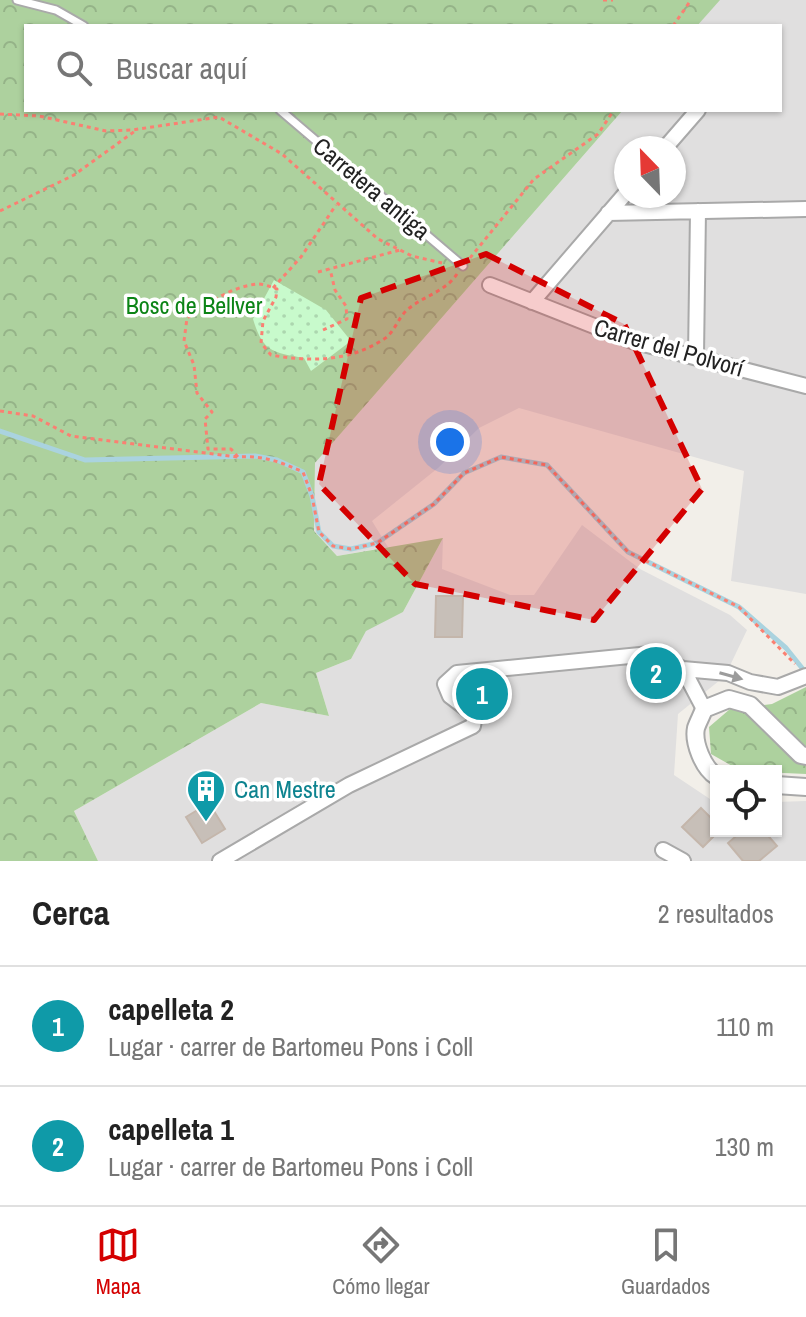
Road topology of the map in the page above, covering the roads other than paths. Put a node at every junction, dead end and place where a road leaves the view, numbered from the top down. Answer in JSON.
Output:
{"nodes":[{"id":1,"x":17,"y":0,"type":"edge"},
{"id":2,"x":80,"y":24,"type":"edge"},
{"id":3,"x":282,"y":112,"type":"edge"},
{"id":4,"x":696,"y":112,"type":"edge"},
{"id":5,"x":675,"y":136,"type":"edge"},
{"id":6,"x":614,"y":206,"type":"edge"},
{"id":7,"x":806,"y":209,"type":"edge"},
{"id":8,"x":698,"y":211,"type":"junction"},
{"id":9,"x":608,"y":213,"type":"junction"},
{"id":10,"x":463,"y":266,"type":"road end"},
{"id":11,"x":490,"y":285,"type":"dead end"},
{"id":12,"x":532,"y":302,"type":"junction"},
{"id":13,"x":696,"y":356,"type":"junction"},
{"id":14,"x":806,"y":386,"type":"edge"},
{"id":15,"x":683,"y":669,"type":"junction"},
{"id":16,"x":806,"y":676,"type":"edge"},
{"id":17,"x":704,"y":709,"type":"junction"},
{"id":18,"x":806,"y":756,"type":"edge"},
{"id":19,"x":710,"y":773,"type":"edge"},
{"id":20,"x":782,"y":785,"type":"edge"},
{"id":21,"x":806,"y":787,"type":"edge"},
{"id":22,"x":663,"y":850,"type":"dead end"},
{"id":23,"x":220,"y":861,"type":"edge"},
{"id":24,"x":683,"y":861,"type":"edge"}],
"edges":[{"from":1,"to":2,"type":"lane"},
{"from":3,"to":10,"type":"lane","name":"Carretera antiga"},
{"from":4,"to":5,"type":"street"},
{"from":6,"to":9,"type":"street"},
{"from":7,"to":8,"type":"street"},
{"from":8,"to":9,"type":"street"},
{"from":8,"to":13,"type":"street"},
{"from":9,"to":12,"type":"street"},
{"from":11,"to":12,"type":"street","name":"Carrer del Polvorí"},
{"from":12,"to":13,"type":"street","name":"Carrer del Polvorí"},
{"from":13,"to":14,"type":"street","name":"Carrer del Polvorí"},
{"from":15,"to":16,"type":"street","one_way":true},
{"from":15,"to":17,"type":"street"},
{"from":15,"to":23,"type":"street"},
{"from":17,"to":18,"type":"street"},
{"from":17,"to":19,"type":"street"},
{"from":20,"to":21,"type":"street"},
{"from":22,"to":24,"type":"street"}]}
